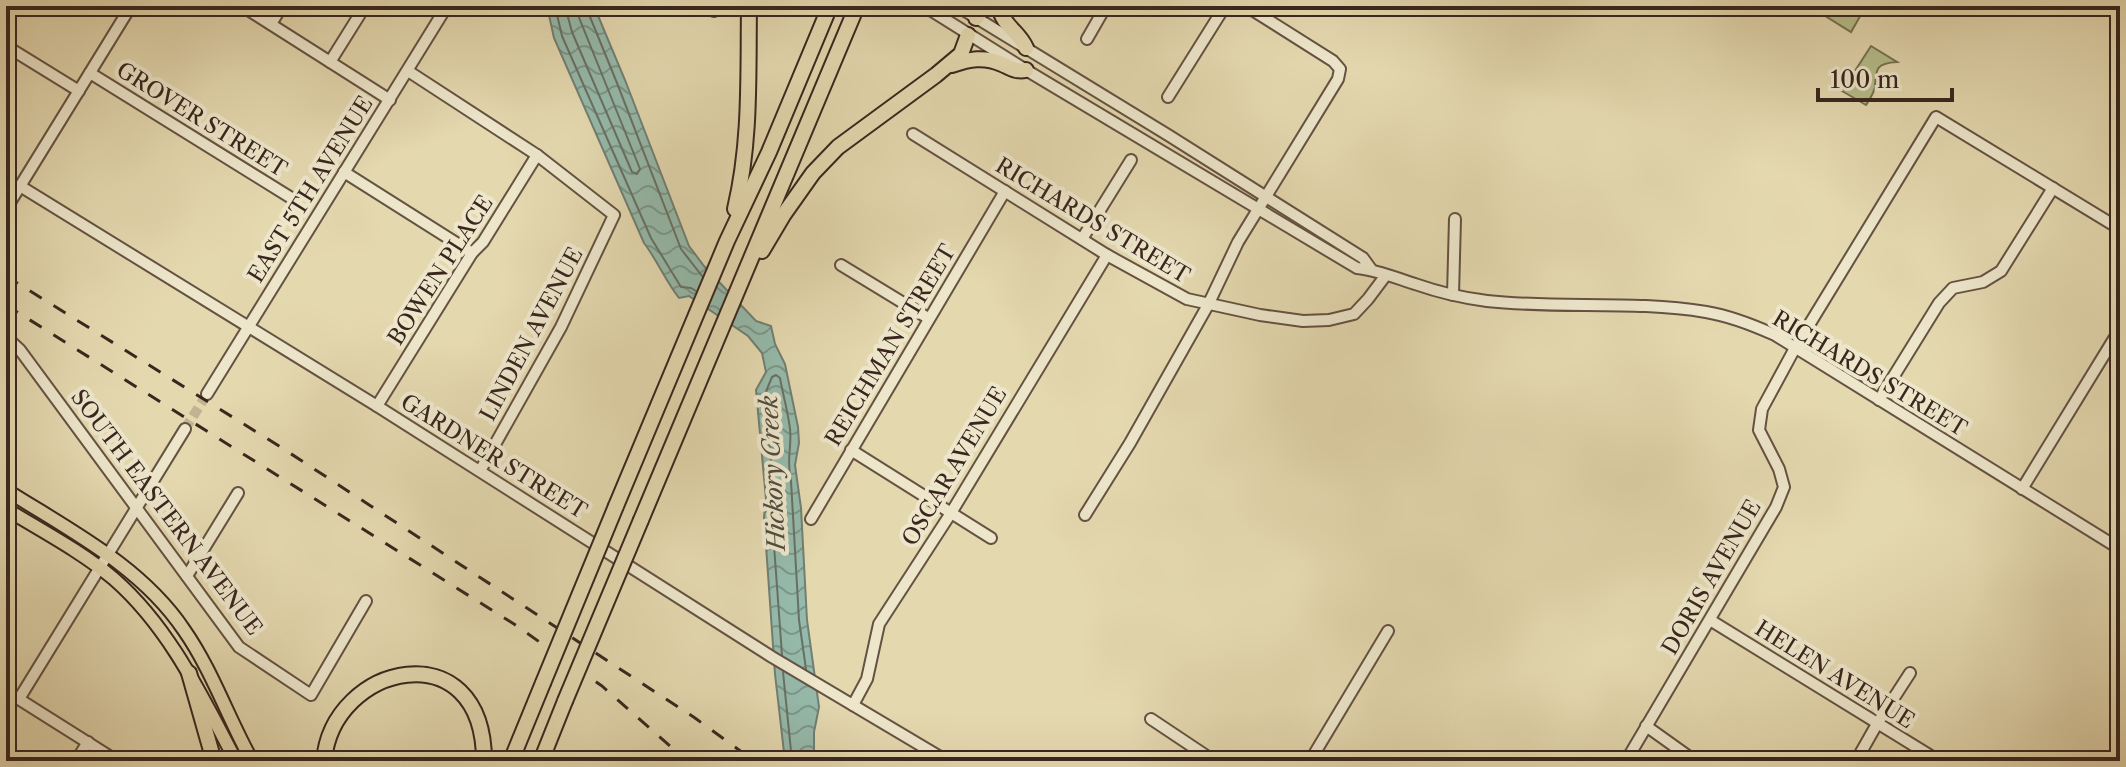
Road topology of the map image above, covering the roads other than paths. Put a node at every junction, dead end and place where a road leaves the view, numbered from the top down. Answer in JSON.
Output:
{"nodes":[{"id":1,"x":131,"y":6,"type":"edge"},
{"id":2,"x":242,"y":6,"type":"edge"},
{"id":3,"x":282,"y":6,"type":"edge"},
{"id":4,"x":365,"y":6,"type":"edge"},
{"id":5,"x":447,"y":6,"type":"edge"},
{"id":6,"x":749,"y":6,"type":"edge"},
{"id":7,"x":830,"y":6,"type":"edge"},
{"id":8,"x":857,"y":6,"type":"edge"},
{"id":9,"x":924,"y":6,"type":"edge"},
{"id":10,"x":957,"y":6,"type":"edge"},
{"id":11,"x":999,"y":6,"type":"edge"},
{"id":12,"x":1106,"y":6,"type":"edge"},
{"id":13,"x":1225,"y":6,"type":"edge"},
{"id":14,"x":1246,"y":6,"type":"edge"},
{"id":15,"x":981,"y":12,"type":"edge"},
{"id":16,"x":271,"y":24,"type":"junction"},
{"id":17,"x":968,"y":35,"type":"junction"},
{"id":18,"x":1087,"y":39,"type":"dead end"},
{"id":19,"x":6,"y":46,"type":"edge"},
{"id":20,"x":1026,"y":48,"type":"junction"},
{"id":21,"x":330,"y":62,"type":"junction"},
{"id":22,"x":944,"y":68,"type":"junction"},
{"id":23,"x":1026,"y":70,"type":"junction"},
{"id":24,"x":408,"y":71,"type":"junction"},
{"id":25,"x":90,"y":73,"type":"junction"},
{"id":26,"x":79,"y":91,"type":"junction"},
{"id":27,"x":1168,"y":97,"type":"dead end"},
{"id":28,"x":390,"y":100,"type":"junction"},
{"id":29,"x":913,"y":134,"type":"dead end"},
{"id":30,"x":537,"y":155,"type":"junction"},
{"id":31,"x":1131,"y":160,"type":"dead end"},
{"id":32,"x":344,"y":172,"type":"junction"},
{"id":33,"x":20,"y":186,"type":"junction"},
{"id":34,"x":2053,"y":188,"type":"junction"},
{"id":35,"x":1005,"y":191,"type":"junction"},
{"id":36,"x":1266,"y":197,"type":"junction"},
{"id":37,"x":293,"y":199,"type":"dead end"},
{"id":38,"x":1258,"y":208,"type":"junction"},
{"id":39,"x":6,"y":209,"type":"edge"},
{"id":40,"x":1455,"y":219,"type":"dead end"},
{"id":41,"x":2120,"y":229,"type":"edge"},
{"id":42,"x":1082,"y":239,"type":"junction"},
{"id":43,"x":727,"y":241,"type":"junction"},
{"id":44,"x":472,"y":253,"type":"junction"},
{"id":45,"x":1107,"y":255,"type":"junction"},
{"id":46,"x":751,"y":263,"type":"junction"},
{"id":47,"x":841,"y":265,"type":"dead end"},
{"id":48,"x":1371,"y":269,"type":"junction"},
{"id":49,"x":1386,"y":275,"type":"junction"},
{"id":50,"x":1453,"y":295,"type":"junction"},
{"id":51,"x":1208,"y":305,"type":"junction"},
{"id":52,"x":928,"y":318,"type":"junction"},
{"id":53,"x":248,"y":326,"type":"junction"},
{"id":54,"x":2120,"y":329,"type":"edge"},
{"id":55,"x":6,"y":337,"type":"edge"},
{"id":56,"x":1795,"y":348,"type":"junction"},
{"id":57,"x":207,"y":394,"type":"tunnel mouth"},
{"id":58,"x":1879,"y":400,"type":"junction"},
{"id":59,"x":377,"y":406,"type":"junction"},
{"id":60,"x":185,"y":429,"type":"tunnel mouth"},
{"id":61,"x":851,"y":450,"type":"junction"},
{"id":62,"x":480,"y":471,"type":"junction"},
{"id":63,"x":2022,"y":489,"type":"junction"},
{"id":64,"x":6,"y":490,"type":"edge"},
{"id":65,"x":238,"y":493,"type":"dead end"},
{"id":66,"x":137,"y":507,"type":"junction"},
{"id":67,"x":6,"y":509,"type":"edge"},
{"id":68,"x":951,"y":513,"type":"junction"},
{"id":69,"x":1085,"y":515,"type":"dead end"},
{"id":70,"x":811,"y":519,"type":"dead end"},
{"id":71,"x":991,"y":538,"type":"dead end"},
{"id":72,"x":2120,"y":549,"type":"edge"},
{"id":73,"x":108,"y":554,"type":"junction"},
{"id":74,"x":99,"y":568,"type":"junction"},
{"id":75,"x":187,"y":576,"type":"junction"},
{"id":76,"x":366,"y":601,"type":"dead end"},
{"id":77,"x":1710,"y":620,"type":"junction"},
{"id":78,"x":1388,"y":631,"type":"dead end"},
{"id":79,"x":189,"y":673,"type":"junction"},
{"id":80,"x":1910,"y":673,"type":"dead end"},
{"id":81,"x":6,"y":691,"type":"edge"},
{"id":82,"x":19,"y":699,"type":"junction"},
{"id":83,"x":853,"y":705,"type":"junction"},
{"id":84,"x":1151,"y":719,"type":"dead end"},
{"id":85,"x":1877,"y":724,"type":"junction"},
{"id":86,"x":1646,"y":726,"type":"junction"},
{"id":87,"x":88,"y":742,"type":"junction"},
{"id":88,"x":76,"y":761,"type":"edge"},
{"id":89,"x":117,"y":761,"type":"edge"},
{"id":90,"x":214,"y":761,"type":"edge"},
{"id":91,"x":236,"y":761,"type":"edge"},
{"id":92,"x":252,"y":761,"type":"edge"},
{"id":93,"x":324,"y":761,"type":"edge"},
{"id":94,"x":484,"y":761,"type":"edge"},
{"id":95,"x":511,"y":761,"type":"edge"},
{"id":96,"x":541,"y":761,"type":"edge"},
{"id":97,"x":947,"y":761,"type":"edge"},
{"id":98,"x":1214,"y":761,"type":"edge"},
{"id":99,"x":1310,"y":761,"type":"edge"},
{"id":100,"x":1626,"y":761,"type":"edge"},
{"id":101,"x":1695,"y":761,"type":"edge"},
{"id":102,"x":1856,"y":761,"type":"edge"},
{"id":103,"x":1939,"y":761,"type":"edge"}],
"edges":[{"from":1,"to":25,"type":"street"},
{"from":2,"to":16,"type":"street"},
{"from":3,"to":16,"type":"street"},
{"from":4,"to":21,"type":"street"},
{"from":5,"to":24,"type":"street","name":"EAST 5TH AVENUE"},
{"from":6,"to":43,"type":"highway"},
{"from":7,"to":43,"type":"highway"},
{"from":8,"to":46,"type":"highway"},
{"from":9,"to":17,"type":"street","name":"RICHARDS STREET"},
{"from":10,"to":15,"type":"street","name":"RICHARDS STREET"},
{"from":11,"to":20,"type":"highway"},
{"from":12,"to":18,"type":"street"},
{"from":13,"to":27,"type":"street"},
{"from":14,"to":36,"type":"street"},
{"from":15,"to":17,"type":"street"},
{"from":15,"to":20,"type":"street","name":"RICHARDS STREET"},
{"from":16,"to":21,"type":"street"},
{"from":17,"to":22,"type":"highway"},
{"from":17,"to":23,"type":"street","name":"RICHARDS STREET"},
{"from":19,"to":26,"type":"street"},
{"from":20,"to":36,"type":"street","name":"RICHARDS STREET"},
{"from":21,"to":28,"type":"street"},
{"from":22,"to":23,"type":"highway"},
{"from":22,"to":46,"type":"highway"},
{"from":23,"to":38,"type":"street","name":"RICHARDS STREET"},
{"from":24,"to":28,"type":"street","name":"EAST 5TH AVENUE"},
{"from":24,"to":30,"type":"street"},
{"from":25,"to":26,"type":"street"},
{"from":25,"to":37,"type":"street","name":"GROVER STREET"},
{"from":26,"to":33,"type":"street"},
{"from":28,"to":32,"type":"street","name":"EAST 5TH AVENUE"},
{"from":29,"to":35,"type":"street","name":"RICHARDS STREET"},
{"from":30,"to":44,"type":"street","name":"BOWEN PLACE"},
{"from":30,"to":62,"type":"street","name":"LINDEN AVENUE"},
{"from":31,"to":42,"type":"street"},
{"from":32,"to":44,"type":"street"},
{"from":32,"to":53,"type":"street","name":"EAST 5TH AVENUE"},
{"from":33,"to":39,"type":"street"},
{"from":33,"to":53,"type":"street","name":"GARDNER STREET"},
{"from":34,"to":41,"type":"street"},
{"from":34,"to":56,"type":"street","name":"DORIS AVENUE"},
{"from":34,"to":58,"type":"street"},
{"from":35,"to":42,"type":"street","name":"RICHARDS STREET"},
{"from":35,"to":52,"type":"street","name":"REICHMAN STREET"},
{"from":36,"to":38,"type":"street"},
{"from":36,"to":48,"type":"street","name":"RICHARDS STREET"},
{"from":38,"to":48,"type":"street","name":"RICHARDS STREET"},
{"from":38,"to":51,"type":"street"},
{"from":40,"to":50,"type":"street"},
{"from":42,"to":45,"type":"street","name":"RICHARDS STREET"},
{"from":43,"to":95,"type":"highway","bridge":true},
{"from":44,"to":59,"type":"street","name":"BOWEN PLACE"},
{"from":45,"to":51,"type":"street","name":"RICHARDS STREET"},
{"from":45,"to":68,"type":"street","name":"OSCAR AVENUE"},
{"from":46,"to":96,"type":"highway","bridge":true},
{"from":47,"to":52,"type":"street"},
{"from":48,"to":49,"type":"street","name":"RICHARDS STREET"},
{"from":49,"to":50,"type":"street","name":"RICHARDS STREET"},
{"from":49,"to":51,"type":"street","name":"RICHARDS STREET"},
{"from":50,"to":56,"type":"street","name":"RICHARDS STREET"},
{"from":51,"to":69,"type":"street"},
{"from":52,"to":61,"type":"street","name":"REICHMAN STREET"},
{"from":53,"to":57,"type":"street","name":"EAST 5TH AVENUE"},
{"from":53,"to":59,"type":"street","name":"GARDNER STREET"},
{"from":54,"to":63,"type":"street"},
{"from":55,"to":66,"type":"street","name":"SOUTH EASTERN AVENUE"},
{"from":56,"to":58,"type":"street","name":"RICHARDS STREET"},
{"from":56,"to":77,"type":"street","name":"DORIS AVENUE"},
{"from":58,"to":63,"type":"street","name":"RICHARDS STREET"},
{"from":59,"to":62,"type":"street","name":"GARDNER STREET"},
{"from":60,"to":66,"type":"street"},
{"from":61,"to":68,"type":"street"},
{"from":61,"to":70,"type":"street","name":"REICHMAN STREET"},
{"from":62,"to":83,"type":"street","name":"GARDNER STREET"},
{"from":63,"to":72,"type":"street","name":"RICHARDS STREET"},
{"from":64,"to":73,"type":"main road"},
{"from":65,"to":75,"type":"street"},
{"from":66,"to":73,"type":"street"},
{"from":66,"to":75,"type":"street","name":"SOUTH EASTERN AVENUE"},
{"from":67,"to":74,"type":"main road"},
{"from":68,"to":71,"type":"street"},
{"from":68,"to":83,"type":"street","name":"OSCAR AVENUE"},
{"from":73,"to":74,"type":"street"},
{"from":73,"to":92,"type":"main road"},
{"from":74,"to":79,"type":"main road"},
{"from":74,"to":82,"type":"street"},
{"from":75,"to":76,"type":"street","name":"SOUTH EASTERN AVENUE"},
{"from":77,"to":85,"type":"street","name":"HELEN AVENUE"},
{"from":77,"to":86,"type":"street","name":"DORIS AVENUE"},
{"from":78,"to":99,"type":"street"},
{"from":79,"to":90,"type":"highway"},
{"from":79,"to":91,"type":"main road"},
{"from":80,"to":85,"type":"street"},
{"from":81,"to":82,"type":"street"},
{"from":82,"to":87,"type":"street"},
{"from":83,"to":97,"type":"street","name":"GARDNER STREET"},
{"from":84,"to":98,"type":"street"},
{"from":85,"to":102,"type":"street"},
{"from":85,"to":103,"type":"street","name":"HELEN AVENUE"},
{"from":86,"to":100,"type":"street","name":"DORIS AVENUE"},
{"from":86,"to":101,"type":"street"},
{"from":87,"to":88,"type":"street"},
{"from":87,"to":89,"type":"street"},
{"from":93,"to":94,"type":"highway"}]}
